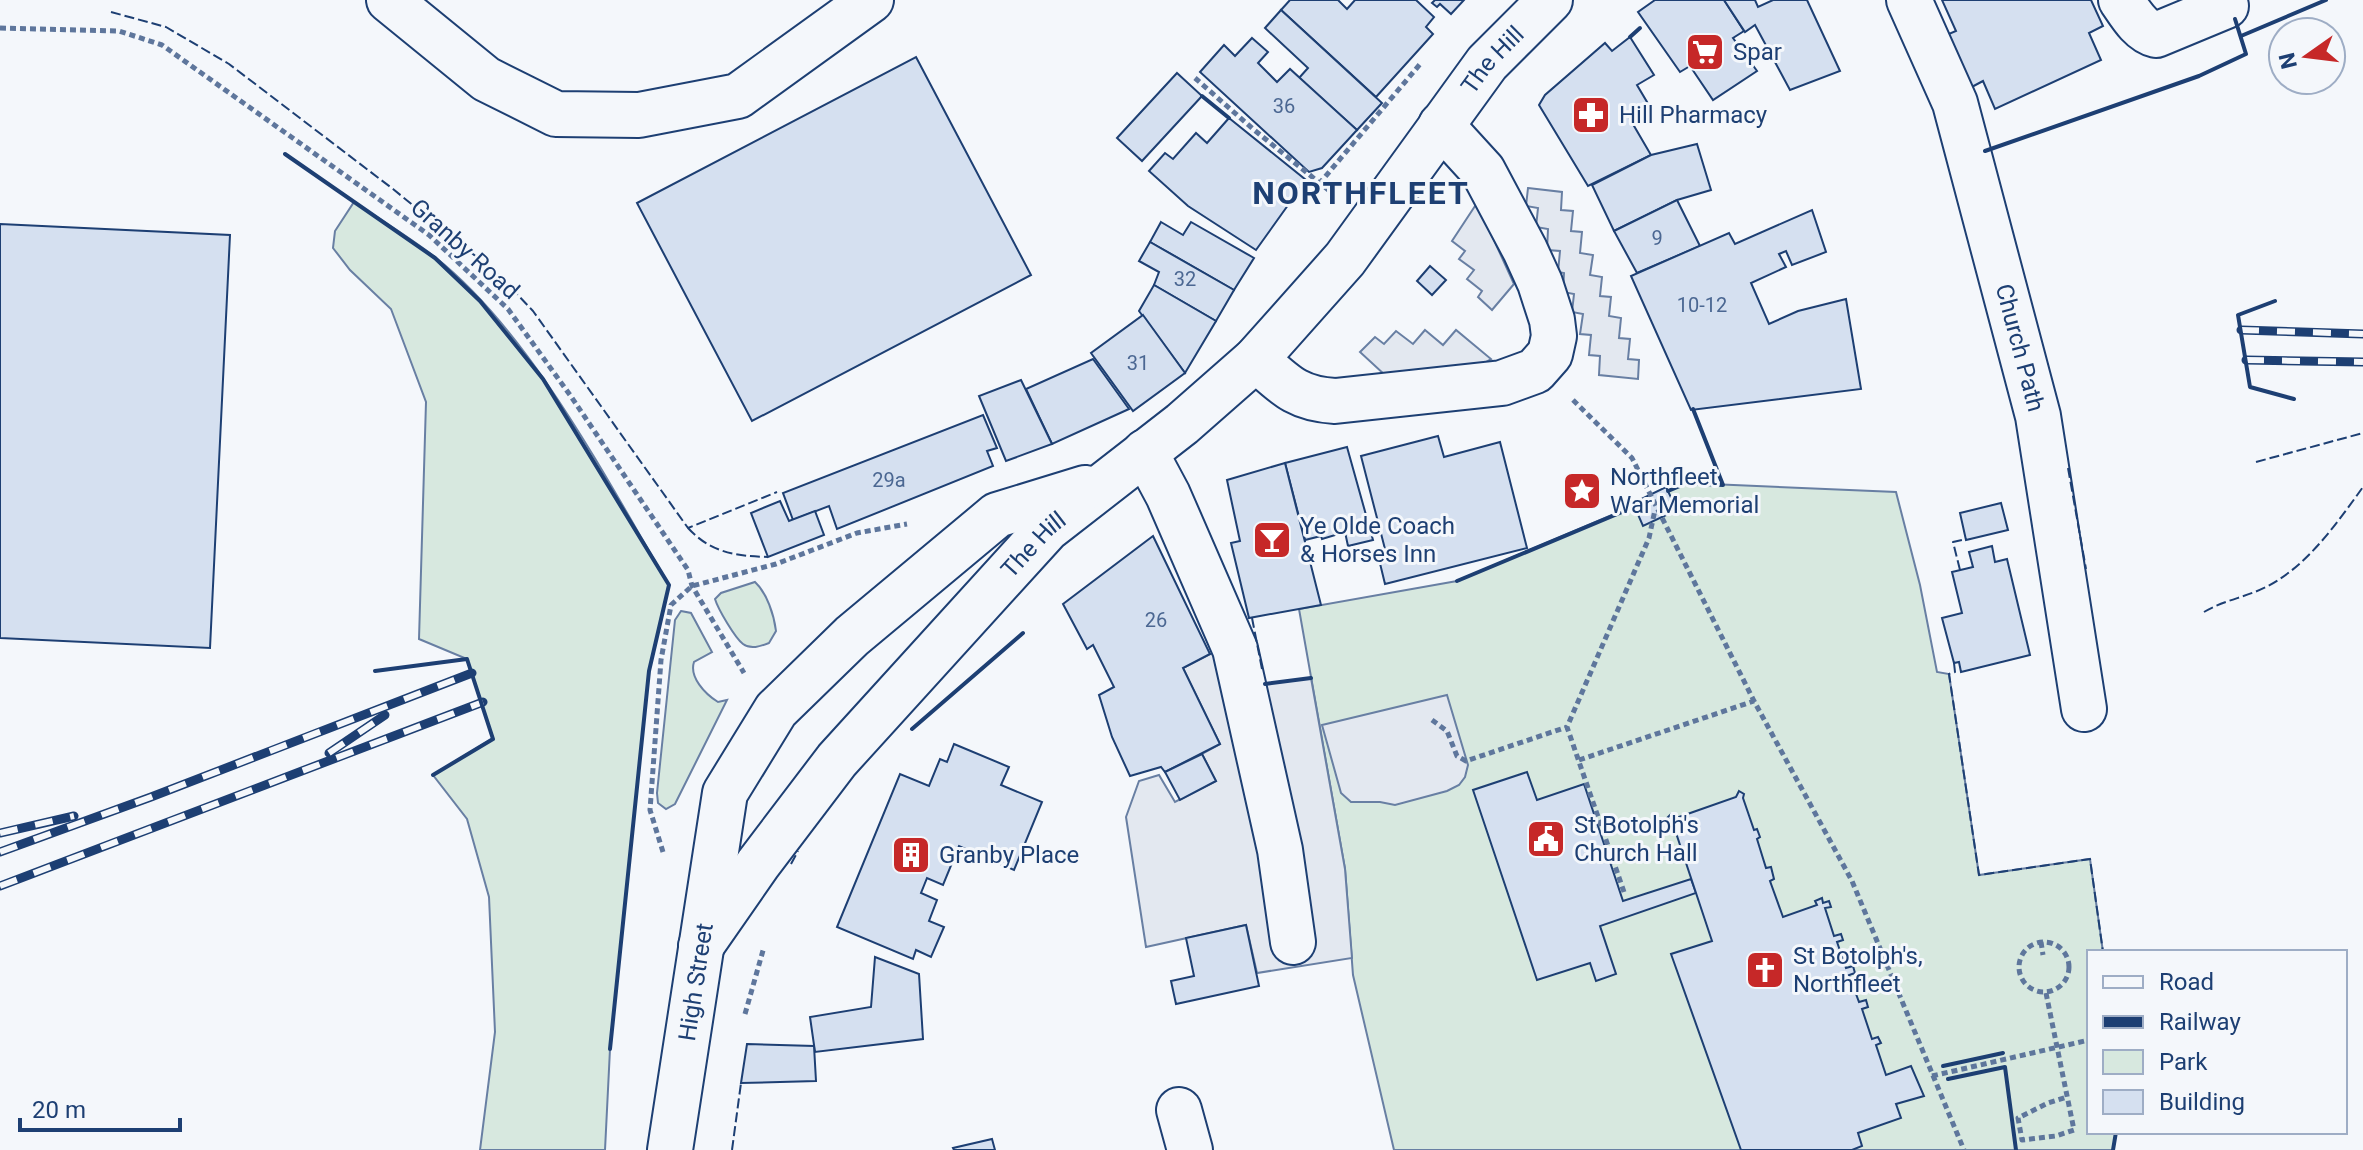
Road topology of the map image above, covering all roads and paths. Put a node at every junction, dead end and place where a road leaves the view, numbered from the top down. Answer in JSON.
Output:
{"nodes":[{"id":1,"x":389,"y":0,"type":"edge"},
{"id":2,"x":871,"y":0,"type":"edge"},
{"id":3,"x":1550,"y":0,"type":"edge"},
{"id":4,"x":1909,"y":0,"type":"edge"},
{"id":5,"x":2121,"y":0,"type":"edge"},
{"id":6,"x":2226,"y":6,"type":"dead end"},
{"id":7,"x":0,"y":28,"type":"edge"},
{"id":8,"x":1428,"y":56,"type":"dead end"},
{"id":9,"x":1195,"y":78,"type":"dead end"},
{"id":10,"x":1441,"y":125,"type":"junction"},
{"id":11,"x":1319,"y":184,"type":"junction"},
{"id":12,"x":1373,"y":219,"type":"junction"},
{"id":13,"x":1256,"y":359,"type":"junction"},
{"id":14,"x":1540,"y":366,"type":"junction"},
{"id":15,"x":1145,"y":452,"type":"junction"},
{"id":16,"x":1108,"y":482,"type":"junction"},
{"id":17,"x":1655,"y":509,"type":"junction"},
{"id":18,"x":750,"y":680,"type":"dead end"},
{"id":19,"x":1754,"y":701,"type":"junction"},
{"id":20,"x":2084,"y":709,"type":"dead end"},
{"id":21,"x":1432,"y":720,"type":"dead end"},
{"id":22,"x":1567,"y":727,"type":"junction"},
{"id":23,"x":837,"y":760,"type":"joint"},
{"id":24,"x":1579,"y":760,"type":"junction"},
{"id":25,"x":1624,"y":892,"type":"dead end"},
{"id":26,"x":1293,"y":942,"type":"dead end"},
{"id":27,"x":2041,"y":942,"type":"junction"},
{"id":28,"x":765,"y":945,"type":"dead end"},
{"id":29,"x":701,"y":946,"type":"junction"},
{"id":30,"x":2043,"y":955,"type":"dead end"},
{"id":31,"x":2046,"y":993,"type":"junction"},
{"id":32,"x":744,"y":1019,"type":"dead end"},
{"id":33,"x":2087,"y":1040,"type":"edge"},
{"id":34,"x":2057,"y":1047,"type":"junction"},
{"id":35,"x":1932,"y":1076,"type":"junction"},
{"id":36,"x":2067,"y":1097,"type":"junction"},
{"id":37,"x":670,"y":1150,"type":"edge"},
{"id":38,"x":1964,"y":1150,"type":"edge"}],
"edges":[{"from":1,"to":2,"type":"main road"},
{"from":3,"to":10,"type":"main road","name":"The Hill"},
{"from":4,"to":20,"type":"main road","name":"Church Path"},
{"from":5,"to":6,"type":"main road"},
{"from":7,"to":18,"type":"path","name":"Granby Road"},
{"from":8,"to":11,"type":"path"},
{"from":9,"to":11,"type":"path"},
{"from":10,"to":12,"type":"main road","name":"The Hill"},
{"from":10,"to":14,"type":"main road"},
{"from":11,"to":12,"type":"path"},
{"from":12,"to":13,"type":"main road","name":"The Hill"},
{"from":13,"to":14,"type":"main road"},
{"from":13,"to":15,"type":"main road","name":"The Hill"},
{"from":14,"to":17,"type":"path"},
{"from":15,"to":16,"type":"main road","name":"The Hill"},
{"from":15,"to":26,"type":"main road"},
{"from":16,"to":23,"type":"main road","name":"The Hill"},
{"from":16,"to":29,"type":"main road"},
{"from":17,"to":19,"type":"path"},
{"from":17,"to":22,"type":"path"},
{"from":19,"to":24,"type":"path"},
{"from":19,"to":35,"type":"path"},
{"from":21,"to":22,"type":"path"},
{"from":22,"to":24,"type":"path"},
{"from":23,"to":29,"type":"main road","name":"High Street"},
{"from":24,"to":25,"type":"path"},
{"from":27,"to":30,"type":"path"},
{"from":27,"to":31,"type":"path"},
{"from":27,"to":31,"type":"path"},
{"from":28,"to":32,"type":"path"},
{"from":29,"to":37,"type":"main road","name":"High Street"},
{"from":31,"to":34,"type":"path"},
{"from":33,"to":34,"type":"path"},
{"from":34,"to":35,"type":"path"},
{"from":34,"to":36,"type":"path"},
{"from":35,"to":38,"type":"path"},
{"from":36,"to":36,"type":"path"}]}
